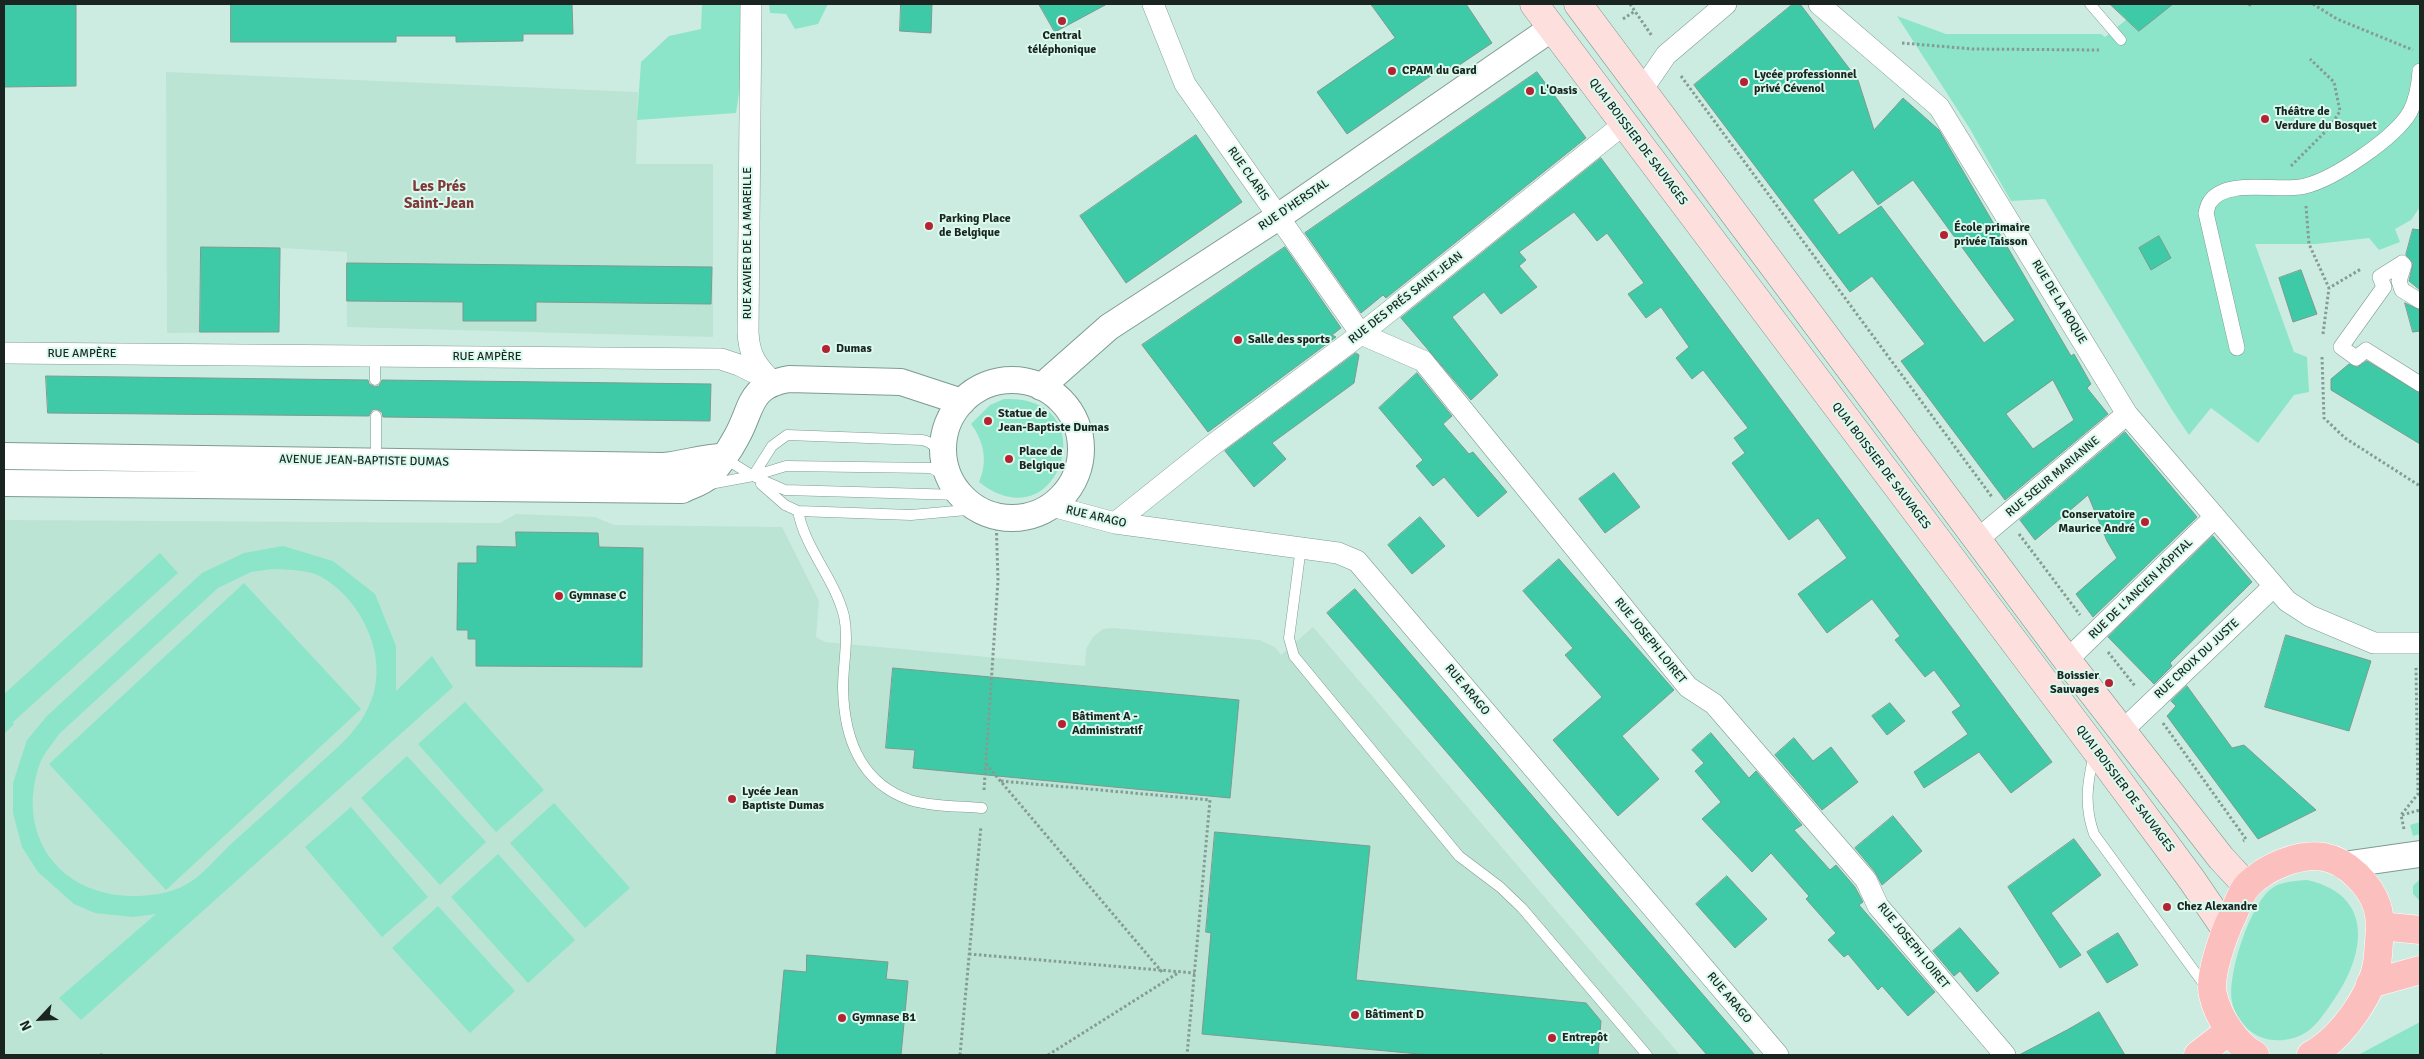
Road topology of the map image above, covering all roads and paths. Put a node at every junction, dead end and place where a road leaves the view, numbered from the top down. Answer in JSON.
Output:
{"nodes":[{"id":1,"x":750,"y":4,"type":"edge"},
{"id":2,"x":1153,"y":4,"type":"edge"},
{"id":3,"x":1534,"y":4,"type":"edge"},
{"id":4,"x":1630,"y":4,"type":"edge"},
{"id":5,"x":1726,"y":4,"type":"edge"},
{"id":6,"x":1819,"y":4,"type":"edge"},
{"id":7,"x":2090,"y":4,"type":"edge"},
{"id":8,"x":2313,"y":4,"type":"edge"},
{"id":9,"x":1580,"y":6,"type":"edge"},
{"id":10,"x":1552,"y":28,"type":"junction"},
{"id":11,"x":1860,"y":39,"type":"junction"},
{"id":12,"x":2121,"y":40,"type":"dead end"},
{"id":13,"x":2099,"y":50,"type":"dead end"},
{"id":14,"x":2420,"y":53,"type":"edge"},
{"id":15,"x":1666,"y":56,"type":"junction"},
{"id":16,"x":2310,"y":59,"type":"dead end"},
{"id":17,"x":2420,"y":72,"type":"edge"},
{"id":18,"x":1642,"y":90,"type":"junction"},
{"id":19,"x":1624,"y":124,"type":"junction"},
{"id":20,"x":2262,"y":188,"type":"junction"},
{"id":21,"x":2306,"y":204,"type":"dead end"},
{"id":22,"x":1278,"y":217,"type":"junction"},
{"id":23,"x":2390,"y":271,"type":"junction"},
{"id":24,"x":2329,"y":288,"type":"junction"},
{"id":25,"x":2420,"y":301,"type":"edge"},
{"id":26,"x":1361,"y":334,"type":"junction"},
{"id":27,"x":2323,"y":335,"type":"dead end"},
{"id":28,"x":2237,"y":348,"type":"dead end"},
{"id":29,"x":4,"y":353,"type":"edge"},
{"id":30,"x":2322,"y":354,"type":"dead end"},
{"id":31,"x":375,"y":356,"type":"junction"},
{"id":32,"x":376,"y":380,"type":"dead end"},
{"id":33,"x":773,"y":382,"type":"junction"},
{"id":34,"x":2420,"y":384,"type":"edge"},
{"id":35,"x":1041,"y":387,"type":"junction"},
{"id":36,"x":962,"y":402,"type":"junction"},
{"id":37,"x":2127,"y":414,"type":"junction"},
{"id":38,"x":376,"y":416,"type":"dead end"},
{"id":39,"x":4,"y":456,"type":"edge"},
{"id":40,"x":723,"y":457,"type":"junction"},
{"id":41,"x":376,"y":461,"type":"junction"},
{"id":42,"x":753,"y":476,"type":"junction"},
{"id":43,"x":4,"y":483,"type":"edge"},
{"id":44,"x":2420,"y":486,"type":"edge"},
{"id":45,"x":682,"y":490,"type":"junction"},
{"id":46,"x":966,"y":491,"type":"junction"},
{"id":47,"x":1052,"y":506,"type":"junction"},
{"id":48,"x":798,"y":511,"type":"junction"},
{"id":49,"x":2006,"y":516,"type":"junction"},
{"id":50,"x":2215,"y":517,"type":"junction"},
{"id":51,"x":1115,"y":523,"type":"junction"},
{"id":52,"x":1978,"y":539,"type":"junction"},
{"id":53,"x":1301,"y":547,"type":"junction"},
{"id":54,"x":2274,"y":586,"type":"junction"},
{"id":55,"x":2094,"y":634,"type":"junction"},
{"id":56,"x":2420,"y":643,"type":"edge"},
{"id":57,"x":2066,"y":660,"type":"junction"},
{"id":58,"x":2150,"y":704,"type":"junction"},
{"id":59,"x":2121,"y":732,"type":"junction"},
{"id":60,"x":2095,"y":749,"type":"junction"},
{"id":61,"x":986,"y":764,"type":"junction"},
{"id":62,"x":1001,"y":781,"type":"junction"},
{"id":63,"x":982,"y":808,"type":"junction"},
{"id":64,"x":2420,"y":810,"type":"edge"},
{"id":65,"x":2246,"y":839,"type":"dead end"},
{"id":66,"x":2420,"y":854,"type":"edge"},
{"id":67,"x":2343,"y":865,"type":"junction"},
{"id":68,"x":2247,"y":886,"type":"junction"},
{"id":69,"x":2380,"y":926,"type":"junction"},
{"id":70,"x":2226,"y":930,"type":"junction"},
{"id":71,"x":2420,"y":930,"type":"edge"},
{"id":72,"x":969,"y":954,"type":"junction"},
{"id":73,"x":2420,"y":970,"type":"edge"},
{"id":74,"x":1162,"y":972,"type":"junction"},
{"id":75,"x":1179,"y":972,"type":"junction"},
{"id":76,"x":1195,"y":973,"type":"junction"},
{"id":77,"x":2370,"y":984,"type":"junction"},
{"id":78,"x":2212,"y":995,"type":"junction"},
{"id":79,"x":2230,"y":1031,"type":"junction"},
{"id":80,"x":100,"y":1055,"type":"edge"},
{"id":81,"x":104,"y":1055,"type":"edge"},
{"id":82,"x":960,"y":1055,"type":"edge"},
{"id":83,"x":1048,"y":1055,"type":"edge"},
{"id":84,"x":1187,"y":1055,"type":"edge"},
{"id":85,"x":1647,"y":1055,"type":"edge"},
{"id":86,"x":1778,"y":1055,"type":"edge"},
{"id":87,"x":2005,"y":1055,"type":"edge"},
{"id":88,"x":2198,"y":1055,"type":"edge"},
{"id":89,"x":2255,"y":1055,"type":"edge"},
{"id":90,"x":2311,"y":1055,"type":"edge"}],
"edges":[{"from":1,"to":33,"type":"street","name":"RUE XAVIER DE LA MAREILLE"},
{"from":2,"to":22,"type":"street","name":"RUE CLARIS"},
{"from":3,"to":10,"type":"main road","name":"QUAI BOISSIER DE SAUVAGES"},
{"from":4,"to":15,"type":"path"},
{"from":5,"to":15,"type":"street"},
{"from":6,"to":11,"type":"street","name":"RUE DE LA ROQUE"},
{"from":7,"to":12,"type":"lane"},
{"from":8,"to":14,"type":"path"},
{"from":9,"to":10,"type":"main road"},
{"from":9,"to":18,"type":"main road"},
{"from":10,"to":19,"type":"main road","name":"QUAI BOISSIER DE SAUVAGES"},
{"from":10,"to":22,"type":"street","name":"RUE D'HERSTAL"},
{"from":11,"to":13,"type":"path"},
{"from":11,"to":37,"type":"street","name":"RUE DE LA ROQUE"},
{"from":15,"to":18,"type":"street"},
{"from":15,"to":49,"type":"path"},
{"from":16,"to":20,"type":"path"},
{"from":17,"to":20,"type":"street"},
{"from":18,"to":19,"type":"main road"},
{"from":18,"to":52,"type":"main road"},
{"from":19,"to":26,"type":"street","name":"RUE DES PRÉS SAINT-JEAN"},
{"from":19,"to":60,"type":"main road","name":"QUAI BOISSIER DE SAUVAGES"},
{"from":20,"to":28,"type":"street"},
{"from":21,"to":24,"type":"path"},
{"from":22,"to":26,"type":"street","name":"RUE CLARIS"},
{"from":22,"to":35,"type":"street","name":"RUE D'HERSTAL"},
{"from":23,"to":24,"type":"path"},
{"from":23,"to":25,"type":"street"},
{"from":23,"to":34,"type":"street"},
{"from":24,"to":27,"type":"path"},
{"from":26,"to":51,"type":"street","name":"RUE DES PRÉS SAINT-JEAN"},
{"from":26,"to":87,"type":"street","name":"RUE JOSEPH LOIRET"},
{"from":29,"to":31,"type":"street","name":"RUE AMPÈRE"},
{"from":30,"to":44,"type":"path"},
{"from":31,"to":32,"type":"lane"},
{"from":31,"to":33,"type":"street","name":"RUE AMPÈRE"},
{"from":33,"to":36,"type":"street"},
{"from":33,"to":40,"type":"street"},
{"from":35,"to":36,"type":"street"},
{"from":35,"to":47,"type":"street"},
{"from":36,"to":46,"type":"street"},
{"from":37,"to":49,"type":"street","name":"RUE SŒUR MARIANNE"},
{"from":37,"to":50,"type":"street","name":"RUE DE LA ROQUE"},
{"from":38,"to":41,"type":"lane"},
{"from":39,"to":41,"type":"street","name":"AVENUE JEAN-BAPTISTE DUMAS"},
{"from":40,"to":41,"type":"street","name":"AVENUE JEAN-BAPTISTE DUMAS"},
{"from":40,"to":42,"type":"lane"},
{"from":40,"to":45,"type":"street","name":"AVENUE JEAN-BAPTISTE DUMAS"},
{"from":42,"to":45,"type":"lane","name":"AVENUE JEAN-BAPTISTE DUMAS"},
{"from":42,"to":46,"type":"lane"},
{"from":42,"to":46,"type":"lane","name":"AVENUE JEAN-BAPTISTE DUMAS"},
{"from":42,"to":46,"type":"lane"},
{"from":42,"to":48,"type":"lane"},
{"from":43,"to":45,"type":"street","name":"AVENUE JEAN-BAPTISTE DUMAS"},
{"from":46,"to":47,"type":"street"},
{"from":46,"to":48,"type":"lane"},
{"from":46,"to":61,"type":"path"},
{"from":47,"to":51,"type":"street","name":"RUE ARAGO"},
{"from":48,"to":63,"type":"lane"},
{"from":49,"to":52,"type":"street","name":"RUE SŒUR MARIANNE"},
{"from":49,"to":55,"type":"path"},
{"from":50,"to":54,"type":"street","name":"RUE DE LA ROQUE"},
{"from":50,"to":55,"type":"street","name":"RUE DE L'ANCIEN HÔPITAL"},
{"from":51,"to":53,"type":"street","name":"RUE ARAGO"},
{"from":52,"to":57,"type":"main road"},
{"from":53,"to":85,"type":"lane"},
{"from":53,"to":86,"type":"street","name":"RUE ARAGO"},
{"from":54,"to":56,"type":"street","name":"RUE DE LA ROQUE"},
{"from":54,"to":58,"type":"street","name":"RUE CROIX DU JUSTE"},
{"from":55,"to":57,"type":"street","name":"RUE DE L'ANCIEN HÔPITAL"},
{"from":55,"to":58,"type":"path"},
{"from":56,"to":64,"type":"path"},
{"from":57,"to":59,"type":"main road"},
{"from":58,"to":59,"type":"street","name":"RUE CROIX DU JUSTE"},
{"from":58,"to":65,"type":"path"},
{"from":59,"to":68,"type":"main road"},
{"from":60,"to":70,"type":"main road","name":"QUAI BOISSIER DE SAUVAGES"},
{"from":60,"to":78,"type":"lane"},
{"from":61,"to":62,"type":"path"},
{"from":61,"to":63,"type":"path"},
{"from":62,"to":74,"type":"path"},
{"from":62,"to":76,"type":"path"},
{"from":63,"to":72,"type":"path"},
{"from":66,"to":67,"type":"street"},
{"from":67,"to":68,"type":"main road"},
{"from":67,"to":69,"type":"main road"},
{"from":68,"to":70,"type":"main road"},
{"from":69,"to":71,"type":"main road"},
{"from":69,"to":77,"type":"main road"},
{"from":70,"to":78,"type":"main road"},
{"from":72,"to":74,"type":"path"},
{"from":72,"to":82,"type":"path"},
{"from":73,"to":77,"type":"main road"},
{"from":74,"to":75,"type":"path"},
{"from":75,"to":76,"type":"path"},
{"from":75,"to":83,"type":"path"},
{"from":76,"to":84,"type":"path"},
{"from":77,"to":90,"type":"main road"},
{"from":78,"to":79,"type":"main road"},
{"from":79,"to":88,"type":"main road"},
{"from":79,"to":89,"type":"main road"},
{"from":80,"to":81,"type":"path"}]}
